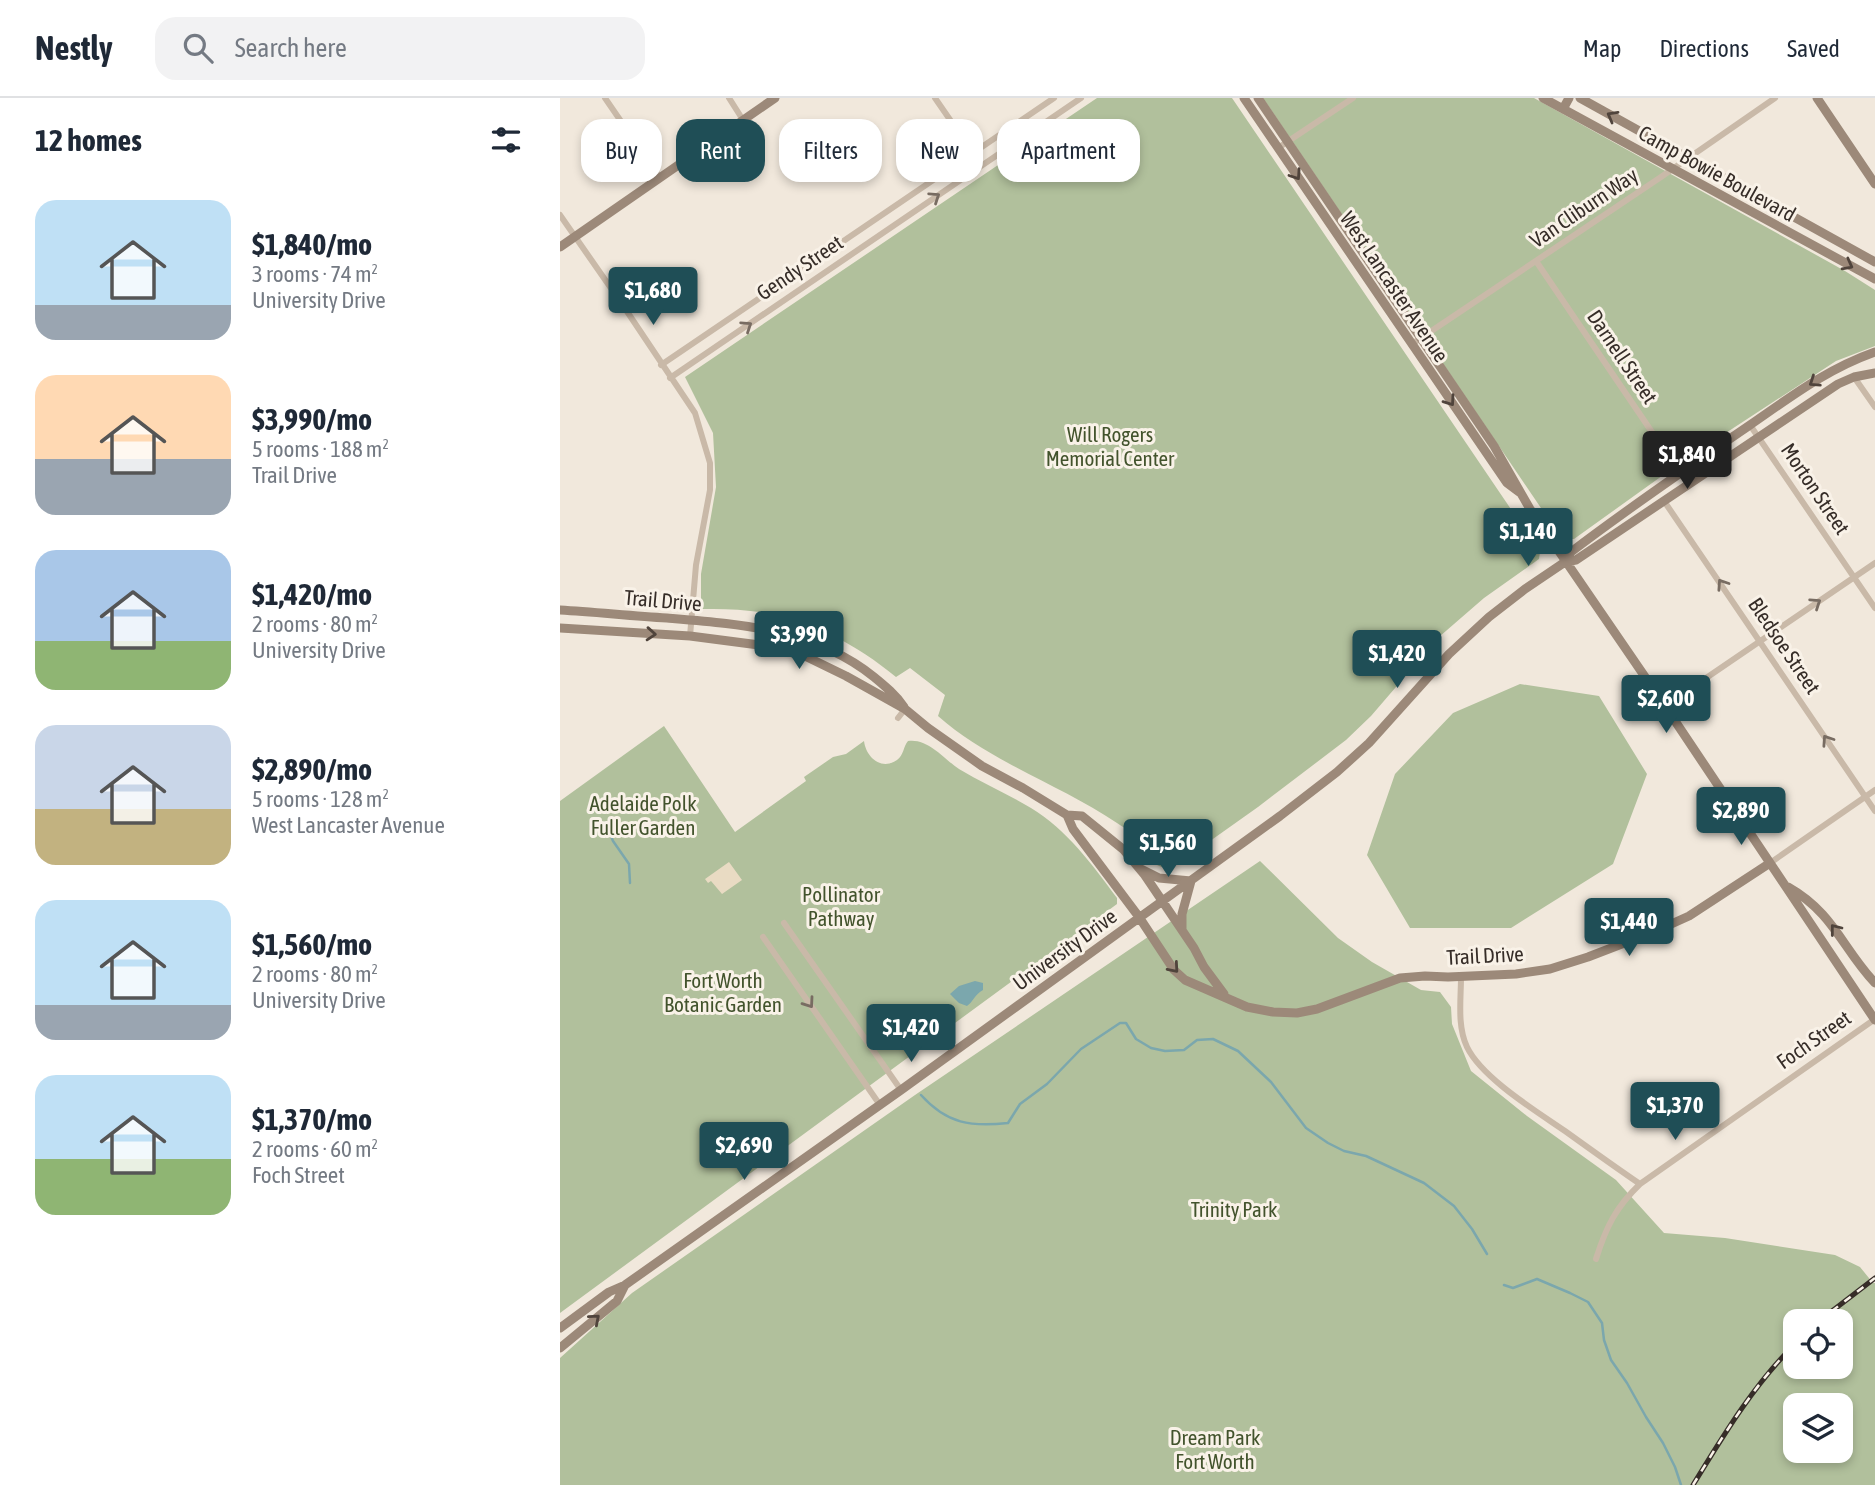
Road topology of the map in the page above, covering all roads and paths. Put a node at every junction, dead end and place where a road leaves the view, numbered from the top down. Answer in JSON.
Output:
{"nodes":[{"id":1,"x":605,"y":98,"type":"edge"},
{"id":2,"x":729,"y":98,"type":"edge"},
{"id":3,"x":775,"y":98,"type":"edge"},
{"id":4,"x":935,"y":98,"type":"edge"},
{"id":5,"x":1054,"y":98,"type":"edge"},
{"id":6,"x":1081,"y":98,"type":"edge"},
{"id":7,"x":1244,"y":98,"type":"edge"},
{"id":8,"x":1258,"y":98,"type":"edge"},
{"id":9,"x":1353,"y":98,"type":"edge"},
{"id":10,"x":1543,"y":98,"type":"edge"},
{"id":11,"x":1569,"y":98,"type":"edge"},
{"id":12,"x":1580,"y":98,"type":"edge"},
{"id":13,"x":1775,"y":98,"type":"edge"},
{"id":14,"x":1817,"y":98,"type":"edge"},
{"id":15,"x":1046,"y":103,"type":"junction"},
{"id":16,"x":1563,"y":109,"type":"junction"},
{"id":17,"x":1055,"y":116,"type":"junction"},
{"id":18,"x":619,"y":119,"type":"edge"},
{"id":19,"x":742,"y":119,"type":"edge"},
{"id":20,"x":744,"y":119,"type":"edge"},
{"id":21,"x":950,"y":119,"type":"edge"},
{"id":22,"x":1287,"y":142,"type":"junction"},
{"id":23,"x":983,"y":146,"type":"edge"},
{"id":24,"x":1278,"y":148,"type":"junction"},
{"id":25,"x":1687,"y":158,"type":"junction"},
{"id":26,"x":1672,"y":169,"type":"junction"},
{"id":27,"x":654,"y":182,"type":"edge"},
{"id":28,"x":930,"y":182,"type":"edge"},
{"id":29,"x":1875,"y":184,"type":"edge"},
{"id":30,"x":907,"y":198,"type":"junction"},
{"id":31,"x":916,"y":210,"type":"junction"},
{"id":32,"x":560,"y":215,"type":"edge"},
{"id":33,"x":575,"y":237,"type":"junction"},
{"id":34,"x":1829,"y":237,"type":"junction"},
{"id":35,"x":560,"y":247,"type":"edge"},
{"id":36,"x":1822,"y":251,"type":"junction"},
{"id":37,"x":1536,"y":261,"type":"junction"},
{"id":38,"x":1875,"y":262,"type":"edge"},
{"id":39,"x":1875,"y":279,"type":"edge"},
{"id":40,"x":1421,"y":338,"type":"junction"},
{"id":41,"x":1412,"y":344,"type":"junction"},
{"id":42,"x":1875,"y":352,"type":"edge"},
{"id":43,"x":662,"y":365,"type":"junction"},
{"id":44,"x":1875,"y":373,"type":"edge"},
{"id":45,"x":1854,"y":377,"type":"junction"},
{"id":46,"x":670,"y":378,"type":"junction"},
{"id":47,"x":1875,"y":407,"type":"edge"},
{"id":48,"x":1750,"y":425,"type":"junction"},
{"id":49,"x":1759,"y":437,"type":"junction"},
{"id":50,"x":1679,"y":472,"type":"junction"},
{"id":51,"x":1519,"y":492,"type":"junction"},
{"id":52,"x":1664,"y":501,"type":"junction"},
{"id":53,"x":1565,"y":562,"type":"junction"},
{"id":54,"x":1875,"y":563,"type":"edge"},
{"id":55,"x":1854,"y":577,"type":"junction"},
{"id":56,"x":1875,"y":608,"type":"edge"},
{"id":57,"x":560,"y":610,"type":"edge"},
{"id":58,"x":691,"y":620,"type":"junction"},
{"id":59,"x":560,"y":628,"type":"edge"},
{"id":60,"x":690,"y":636,"type":"junction"},
{"id":61,"x":1760,"y":641,"type":"junction"},
{"id":62,"x":1665,"y":706,"type":"junction"},
{"id":63,"x":905,"y":709,"type":"junction"},
{"id":64,"x":898,"y":718,"type":"dead end"},
{"id":65,"x":1875,"y":790,"type":"edge"},
{"id":66,"x":1865,"y":797,"type":"junction"},
{"id":67,"x":1875,"y":811,"type":"edge"},
{"id":68,"x":1067,"y":815,"type":"junction"},
{"id":69,"x":1770,"y":863,"type":"junction"},
{"id":70,"x":1139,"y":868,"type":"junction"},
{"id":71,"x":1191,"y":881,"type":"junction"},
{"id":72,"x":1785,"y":885,"type":"junction"},
{"id":73,"x":1162,"y":901,"type":"junction"},
{"id":74,"x":1139,"y":917,"type":"junction"},
{"id":75,"x":784,"y":923,"type":"dead end"},
{"id":76,"x":1182,"y":931,"type":"junction"},
{"id":77,"x":763,"y":937,"type":"dead end"},
{"id":78,"x":1461,"y":977,"type":"junction"},
{"id":79,"x":1875,"y":983,"type":"edge"},
{"id":80,"x":1227,"y":998,"type":"junction"},
{"id":81,"x":1875,"y":1020,"type":"edge"},
{"id":82,"x":901,"y":1090,"type":"junction"},
{"id":83,"x":880,"y":1105,"type":"junction"},
{"id":84,"x":1640,"y":1184,"type":"junction"},
{"id":85,"x":1596,"y":1259,"type":"dead end"},
{"id":86,"x":625,"y":1285,"type":"junction"},
{"id":87,"x":560,"y":1328,"type":"edge"},
{"id":88,"x":560,"y":1348,"type":"edge"}],
"edges":[{"from":1,"to":18,"type":"street"},
{"from":2,"to":19,"type":"street"},
{"from":3,"to":20,"type":"main road"},
{"from":4,"to":21,"type":"street"},
{"from":5,"to":15,"type":"street","name":"Gendy Street"},
{"from":6,"to":17,"type":"street","name":"Gendy Street"},
{"from":7,"to":24,"type":"main road","name":"West Lancaster Avenue"},
{"from":8,"to":22,"type":"main road","name":"West Lancaster Avenue"},
{"from":9,"to":22,"type":"street"},
{"from":10,"to":16,"type":"main road","name":"Camp Bowie Boulevard"},
{"from":11,"to":16,"type":"main road"},
{"from":25,"to":12,"type":"main road","name":"Camp Bowie Boulevard","one_way":true},
{"from":13,"to":25,"type":"street","name":"Van Cliburn Way"},
{"from":14,"to":29,"type":"main road"},
{"from":15,"to":17,"type":"street"},
{"from":15,"to":23,"type":"street","name":"Gendy Street"},
{"from":16,"to":26,"type":"main road","name":"Camp Bowie Boulevard"},
{"from":31,"to":17,"type":"street","name":"Gendy Street","one_way":true},
{"from":22,"to":24,"type":"street"},
{"from":22,"to":40,"type":"main road","name":"West Lancaster Avenue"},
{"from":24,"to":41,"type":"main road","name":"West Lancaster Avenue","one_way":true},
{"from":25,"to":26,"type":"street","name":"Van Cliburn Way"},
{"from":25,"to":34,"type":"main road","name":"Camp Bowie Boulevard"},
{"from":26,"to":36,"type":"main road","name":"Camp Bowie Boulevard"},
{"from":26,"to":37,"type":"street","name":"Van Cliburn Way"},
{"from":27,"to":33,"type":"main road"},
{"from":28,"to":30,"type":"street","name":"Gendy Street"},
{"from":30,"to":31,"type":"street"},
{"from":30,"to":43,"type":"street","name":"Gendy Street"},
{"from":46,"to":31,"type":"street","name":"Gendy Street","one_way":true},
{"from":32,"to":33,"type":"street"},
{"from":33,"to":35,"type":"main road"},
{"from":33,"to":43,"type":"street"},
{"from":34,"to":36,"type":"main road"},
{"from":34,"to":38,"type":"main road","name":"Camp Bowie Boulevard"},
{"from":36,"to":39,"type":"main road","name":"Camp Bowie Boulevard","one_way":true},
{"from":37,"to":40,"type":"street","name":"Van Cliburn Way"},
{"from":37,"to":50,"type":"street","name":"Darnell Street"},
{"from":40,"to":41,"type":"street","name":"Van Cliburn Way"},
{"from":40,"to":51,"type":"main road","name":"West Lancaster Avenue"},
{"from":41,"to":51,"type":"main road","name":"West Lancaster Avenue","one_way":true},
{"from":42,"to":48,"type":"main road","name":"University Drive","one_way":true},
{"from":43,"to":46,"type":"street"},
{"from":44,"to":45,"type":"main road","name":"University Drive"},
{"from":45,"to":47,"type":"street"},
{"from":45,"to":49,"type":"main road","name":"University Drive"},
{"from":46,"to":58,"type":"street"},
{"from":48,"to":49,"type":"street","name":"Morton Street"},
{"from":48,"to":50,"type":"main road","name":"University Drive"},
{"from":49,"to":52,"type":"main road","name":"University Drive"},
{"from":49,"to":55,"type":"street","name":"Morton Street"},
{"from":50,"to":52,"type":"main road"},
{"from":50,"to":53,"type":"main road","name":"University Drive"},
{"from":51,"to":53,"type":"main road","name":"West Lancaster Avenue"},
{"from":52,"to":53,"type":"main road","name":"University Drive"},
{"from":61,"to":52,"type":"street","name":"Bledsoe Street","one_way":true},
{"from":53,"to":62,"type":"main road","name":"West Lancaster Avenue"},
{"from":53,"to":71,"type":"main road","name":"University Drive"},
{"from":54,"to":55,"type":"street"},
{"from":55,"to":56,"type":"street","name":"Morton Street"},
{"from":61,"to":55,"type":"street","one_way":true},
{"from":57,"to":58,"type":"main road","name":"Trail Drive"},
{"from":58,"to":60,"type":"street"},
{"from":58,"to":63,"type":"main road","name":"Trail Drive"},
{"from":59,"to":60,"type":"main road","name":"Trail Drive","one_way":true},
{"from":60,"to":63,"type":"main road","name":"Trail Drive"},
{"from":61,"to":62,"type":"street"},
{"from":66,"to":61,"type":"street","name":"Bledsoe Street","one_way":true},
{"from":62,"to":69,"type":"main road","name":"West Lancaster Avenue"},
{"from":63,"to":64,"type":"street"},
{"from":63,"to":68,"type":"main road","name":"Trail Drive"},
{"from":65,"to":66,"type":"street"},
{"from":66,"to":67,"type":"street","name":"Bledsoe Street"},
{"from":66,"to":69,"type":"street"},
{"from":68,"to":70,"type":"main road","name":"Trail Drive"},
{"from":68,"to":74,"type":"main road","name":"Trail Drive"},
{"from":69,"to":72,"type":"main road","name":"West Lancaster Avenue"},
{"from":69,"to":78,"type":"main road","name":"Trail Drive"},
{"from":70,"to":71,"type":"main road"},
{"from":70,"to":73,"type":"main road","name":"Trail Drive"},
{"from":71,"to":73,"type":"main road","name":"University Drive"},
{"from":71,"to":76,"type":"main road"},
{"from":79,"to":72,"type":"main road","one_way":true},
{"from":72,"to":81,"type":"main road","name":"West Lancaster Avenue"},
{"from":73,"to":74,"type":"main road","name":"University Drive"},
{"from":73,"to":76,"type":"main road","name":"Trail Drive"},
{"from":74,"to":80,"type":"main road","name":"Trail Drive","one_way":true},
{"from":74,"to":82,"type":"main road","name":"University Drive"},
{"from":75,"to":82,"type":"street"},
{"from":76,"to":80,"type":"main road","name":"Trail Drive"},
{"from":77,"to":83,"type":"street","one_way":true},
{"from":78,"to":80,"type":"main road","name":"Trail Drive"},
{"from":78,"to":84,"type":"street"},
{"from":81,"to":84,"type":"street","name":"Foch Street"},
{"from":82,"to":83,"type":"main road","name":"University Drive"},
{"from":83,"to":86,"type":"main road","name":"University Drive"},
{"from":84,"to":85,"type":"street","name":"Foch Street"},
{"from":86,"to":87,"type":"main road","name":"University Drive"},
{"from":88,"to":86,"type":"main road","name":"University Drive","one_way":true}]}
